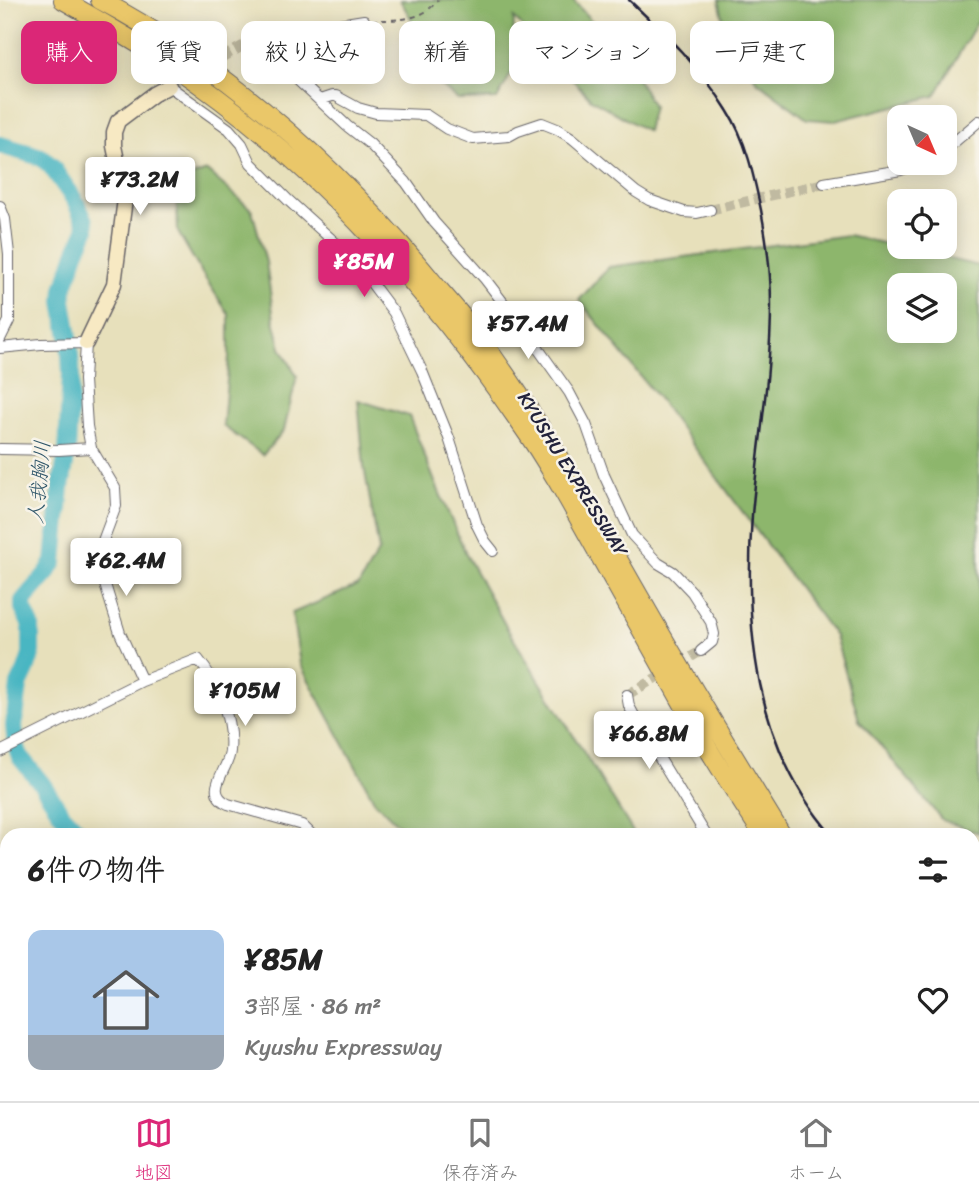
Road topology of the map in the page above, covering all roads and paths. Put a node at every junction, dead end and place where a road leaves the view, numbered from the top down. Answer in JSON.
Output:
{"nodes":[{"id":1,"x":63,"y":0,"type":"edge"},
{"id":2,"x":100,"y":0,"type":"edge"},
{"id":3,"x":438,"y":0,"type":"edge"},
{"id":4,"x":364,"y":20,"type":"joint"},
{"id":5,"x":169,"y":86,"type":"joint"},
{"id":6,"x":320,"y":100,"type":"junction"},
{"id":7,"x":979,"y":121,"type":"edge"},
{"id":8,"x":957,"y":140,"type":"edge"},
{"id":9,"x":887,"y":172,"type":"edge"},
{"id":10,"x":824,"y":183,"type":"tunnel mouth"},
{"id":11,"x":0,"y":206,"type":"edge"},
{"id":12,"x":710,"y":210,"type":"tunnel mouth"},
{"id":13,"x":0,"y":339,"type":"edge"},
{"id":14,"x":86,"y":343,"type":"junction"},
{"id":15,"x":0,"y":348,"type":"edge"},
{"id":16,"x":91,"y":448,"type":"junction"},
{"id":17,"x":0,"y":449,"type":"edge"},
{"id":18,"x":493,"y":551,"type":"dead end"},
{"id":19,"x":701,"y":650,"type":"tunnel mouth"},
{"id":20,"x":142,"y":681,"type":"junction"},
{"id":21,"x":627,"y":695,"type":"dead end"},
{"id":22,"x":0,"y":752,"type":"edge"},
{"id":23,"x":307,"y":828,"type":"edge"},
{"id":24,"x":702,"y":828,"type":"edge"},
{"id":25,"x":759,"y":828,"type":"edge"},
{"id":26,"x":778,"y":828,"type":"edge"}],
"edges":[{"from":1,"to":25,"type":"highway","name":"KYUSHU EXPRESSWAY"},
{"from":2,"to":26,"type":"highway","name":"KYUSHU EXPRESSWAY"},
{"from":3,"to":4,"type":"path"},
{"from":4,"to":6,"type":"street"},
{"from":5,"to":14,"type":"street"},
{"from":5,"to":18,"type":"street"},
{"from":6,"to":12,"type":"street"},
{"from":6,"to":19,"type":"street"},
{"from":7,"to":8,"type":"street"},
{"from":9,"to":10,"type":"street"},
{"from":11,"to":13,"type":"street"},
{"from":14,"to":15,"type":"street"},
{"from":14,"to":16,"type":"street"},
{"from":16,"to":17,"type":"street"},
{"from":16,"to":20,"type":"street"},
{"from":20,"to":22,"type":"street"},
{"from":20,"to":23,"type":"street"},
{"from":21,"to":24,"type":"street"}]}
